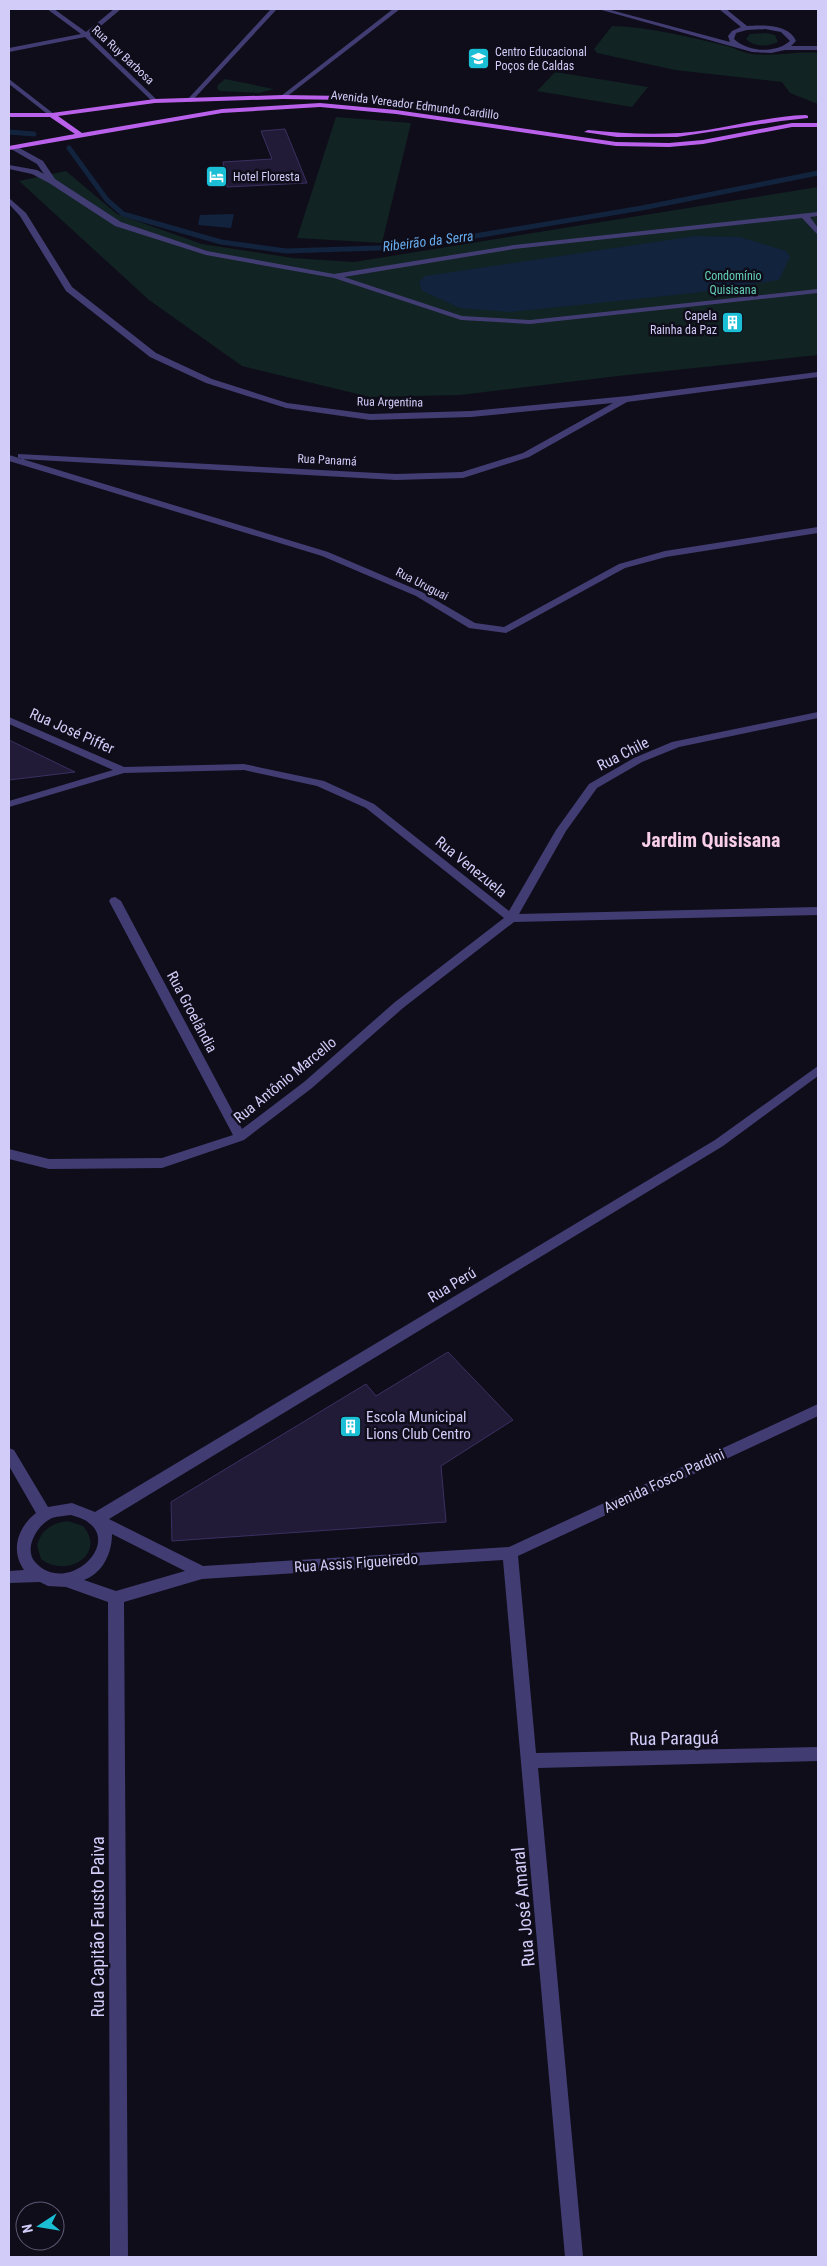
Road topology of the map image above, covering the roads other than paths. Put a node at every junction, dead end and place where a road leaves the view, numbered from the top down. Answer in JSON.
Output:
{"nodes":[{"id":1,"x":50,"y":9,"type":"edge"},
{"id":2,"x":118,"y":9,"type":"edge"},
{"id":3,"x":274,"y":9,"type":"edge"},
{"id":4,"x":397,"y":9,"type":"edge"},
{"id":5,"x":601,"y":9,"type":"edge"},
{"id":6,"x":722,"y":9,"type":"edge"},
{"id":7,"x":746,"y":28,"type":"junction"},
{"id":8,"x":86,"y":35,"type":"junction"},
{"id":9,"x":738,"y":46,"type":"junction"},
{"id":10,"x":785,"y":48,"type":"junction"},
{"id":11,"x":818,"y":48,"type":"edge"},
{"id":12,"x":9,"y":50,"type":"edge"},
{"id":13,"x":9,"y":81,"type":"edge"},
{"id":14,"x":283,"y":97,"type":"junction"},
{"id":15,"x":354,"y":99,"type":"dead end"},
{"id":16,"x":364,"y":100,"type":"dead end"},
{"id":17,"x":155,"y":101,"type":"junction"},
{"id":18,"x":189,"y":101,"type":"junction"},
{"id":19,"x":10,"y":115,"type":"edge"},
{"id":20,"x":52,"y":115,"type":"junction"},
{"id":21,"x":818,"y":117,"type":"edge"},
{"id":22,"x":170,"y":120,"type":"junction"},
{"id":23,"x":818,"y":125,"type":"edge"},
{"id":24,"x":79,"y":134,"type":"junction"},
{"id":25,"x":12,"y":148,"type":"edge"},
{"id":26,"x":9,"y":167,"type":"edge"},
{"id":27,"x":52,"y":181,"type":"junction"},
{"id":28,"x":9,"y":200,"type":"edge"},
{"id":29,"x":818,"y":214,"type":"edge"},
{"id":30,"x":804,"y":215,"type":"junction"},
{"id":31,"x":818,"y":233,"type":"edge"},
{"id":32,"x":334,"y":276,"type":"junction"},
{"id":33,"x":818,"y":291,"type":"edge"},
{"id":34,"x":818,"y":375,"type":"edge"},
{"id":35,"x":628,"y":399,"type":"junction"},
{"id":36,"x":9,"y":457,"type":"edge"},
{"id":37,"x":818,"y":530,"type":"edge"},
{"id":38,"x":818,"y":715,"type":"edge"},
{"id":39,"x":9,"y":720,"type":"edge"},
{"id":40,"x":123,"y":770,"type":"junction"},
{"id":41,"x":9,"y":804,"type":"edge"},
{"id":42,"x":115,"y":901,"type":"dead end"},
{"id":43,"x":818,"y":911,"type":"edge"},
{"id":44,"x":510,"y":918,"type":"junction"},
{"id":45,"x":818,"y":1070,"type":"edge"},
{"id":46,"x":240,"y":1137,"type":"junction"},
{"id":47,"x":9,"y":1154,"type":"edge"},
{"id":48,"x":818,"y":1410,"type":"edge"},
{"id":49,"x":9,"y":1454,"type":"edge"},
{"id":50,"x":46,"y":1515,"type":"junction"},
{"id":51,"x":96,"y":1519,"type":"junction"},
{"id":52,"x":510,"y":1553,"type":"junction"},
{"id":53,"x":202,"y":1573,"type":"junction"},
{"id":54,"x":40,"y":1575,"type":"junction"},
{"id":55,"x":9,"y":1576,"type":"edge"},
{"id":56,"x":66,"y":1580,"type":"junction"},
{"id":57,"x":116,"y":1598,"type":"junction"},
{"id":58,"x":818,"y":1754,"type":"edge"},
{"id":59,"x":530,"y":1762,"type":"junction"},
{"id":60,"x":119,"y":2257,"type":"edge"},
{"id":61,"x":574,"y":2257,"type":"edge"}],
"edges":[{"from":1,"to":8,"type":"street","name":"Rua Ruy Barbosa"},
{"from":2,"to":8,"type":"street"},
{"from":3,"to":18,"type":"street"},
{"from":4,"to":14,"type":"street"},
{"from":5,"to":9,"type":"street"},
{"from":6,"to":7,"type":"street"},
{"from":7,"to":9,"type":"street"},
{"from":7,"to":10,"type":"street"},
{"from":8,"to":12,"type":"street"},
{"from":8,"to":17,"type":"street","name":"Rua Ruy Barbosa"},
{"from":9,"to":10,"type":"street"},
{"from":10,"to":11,"type":"street"},
{"from":13,"to":20,"type":"street"},
{"from":14,"to":15,"type":"main road","name":"Avenida Vereador Edmundo Cardillo"},
{"from":14,"to":18,"type":"main road","name":"Avenida Vereador Edmundo Cardillo"},
{"from":16,"to":21,"type":"main road","name":"Avenida Vereador Edmundo Cardillo"},
{"from":17,"to":18,"type":"main road","name":"Avenida Vereador Edmundo Cardillo"},
{"from":17,"to":20,"type":"main road","name":"Avenida Vereador Edmundo Cardillo"},
{"from":18,"to":22,"type":"main road"},
{"from":19,"to":20,"type":"main road","name":"Avenida Vereador Edmundo Cardillo"},
{"from":20,"to":24,"type":"main road"},
{"from":22,"to":23,"type":"main road","name":"Avenida Vereador Edmundo Cardillo"},
{"from":22,"to":24,"type":"main road","name":"Avenida Vereador Edmundo Cardillo"},
{"from":24,"to":25,"type":"main road","name":"Avenida Vereador Edmundo Cardillo"},
{"from":25,"to":27,"type":"street"},
{"from":26,"to":27,"type":"street"},
{"from":27,"to":32,"type":"street"},
{"from":28,"to":35,"type":"street","name":"Rua Argentina"},
{"from":29,"to":30,"type":"street"},
{"from":30,"to":31,"type":"street"},
{"from":30,"to":32,"type":"street"},
{"from":32,"to":33,"type":"street"},
{"from":34,"to":35,"type":"street","name":"Rua Argentina"},
{"from":35,"to":36,"type":"street","name":"Rua Panamá"},
{"from":36,"to":37,"type":"street","name":"Rua Uruguai"},
{"from":38,"to":44,"type":"street","name":"Rua Chile"},
{"from":39,"to":40,"type":"street","name":"Rua José Piffer"},
{"from":40,"to":41,"type":"street"},
{"from":40,"to":44,"type":"street","name":"Rua Venezuela"},
{"from":42,"to":46,"type":"street","name":"Rua Groelândia"},
{"from":43,"to":44,"type":"street","name":"Rua Venezuela"},
{"from":44,"to":46,"type":"street","name":"Rua Antônio Marcello"},
{"from":45,"to":51,"type":"street","name":"Rua Perú"},
{"from":46,"to":47,"type":"street","name":"Rua Antônio Marcello"},
{"from":48,"to":52,"type":"street","name":"Avenida Fosco Pardini"},
{"from":49,"to":50,"type":"street"},
{"from":50,"to":51,"type":"street"},
{"from":50,"to":54,"type":"street"},
{"from":51,"to":53,"type":"street"},
{"from":51,"to":56,"type":"street"},
{"from":52,"to":53,"type":"street","name":"Rua Assis Figueiredo"},
{"from":52,"to":59,"type":"street","name":"Rua José Amaral"},
{"from":53,"to":57,"type":"street","name":"Rua Assis Figueiredo"},
{"from":54,"to":55,"type":"street"},
{"from":54,"to":56,"type":"street"},
{"from":56,"to":57,"type":"street"},
{"from":57,"to":60,"type":"street","name":"Rua Capitão Fausto Paiva"},
{"from":58,"to":59,"type":"street","name":"Rua Paraguá"},
{"from":59,"to":61,"type":"street","name":"Rua José Amaral"}]}
